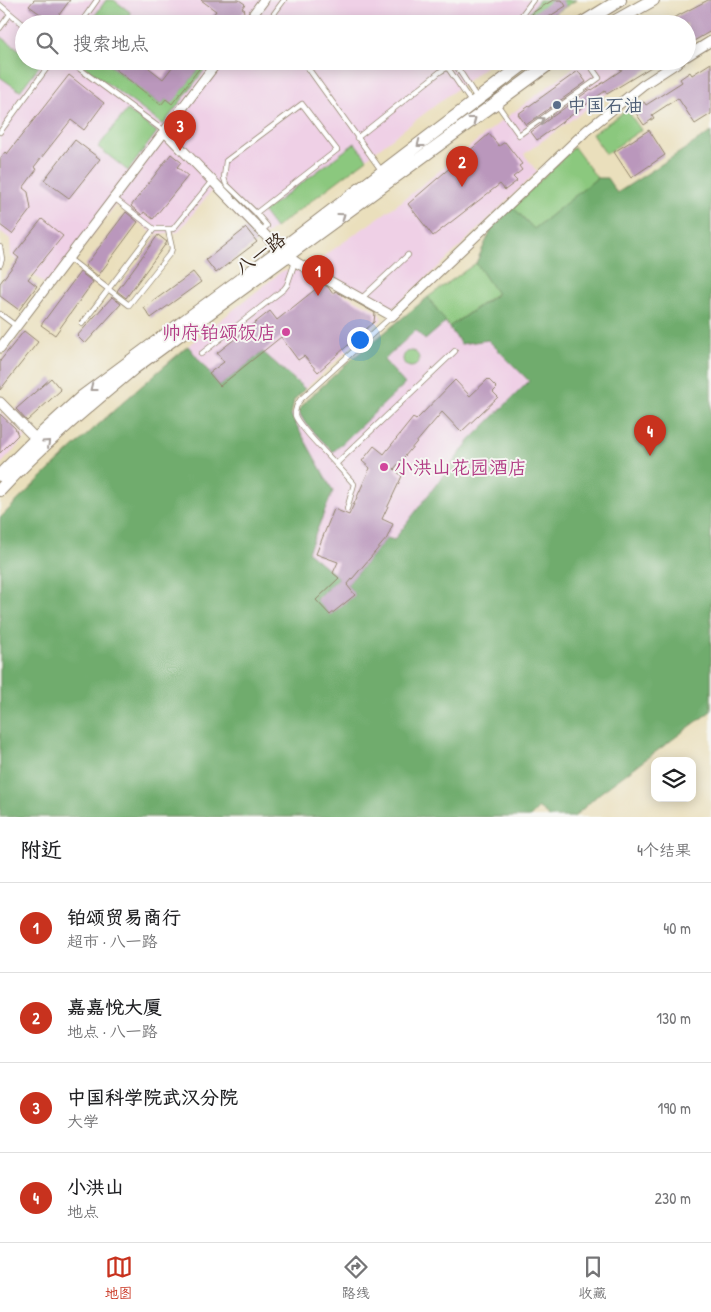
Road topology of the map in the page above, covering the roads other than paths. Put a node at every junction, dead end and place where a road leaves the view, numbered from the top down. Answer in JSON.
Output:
{"nodes":[{"id":1,"x":97,"y":0,"type":"edge"},
{"id":2,"x":264,"y":0,"type":"edge"},
{"id":3,"x":284,"y":0,"type":"edge"},
{"id":4,"x":533,"y":0,"type":"edge"},
{"id":5,"x":620,"y":0,"type":"edge"},
{"id":6,"x":653,"y":0,"type":"edge"},
{"id":7,"x":604,"y":4,"type":"edge"},
{"id":8,"x":0,"y":5,"type":"edge"},
{"id":9,"x":10,"y":14,"type":"junction"},
{"id":10,"x":86,"y":15,"type":"edge"},
{"id":11,"x":253,"y":15,"type":"edge"},
{"id":12,"x":272,"y":15,"type":"edge"},
{"id":13,"x":522,"y":15,"type":"edge"},
{"id":14,"x":591,"y":15,"type":"edge"},
{"id":15,"x":626,"y":15,"type":"edge"},
{"id":16,"x":15,"y":18,"type":"edge"},
{"id":17,"x":0,"y":28,"type":"edge"},
{"id":18,"x":711,"y":41,"type":"edge"},
{"id":19,"x":696,"y":50,"type":"edge"},
{"id":20,"x":45,"y":70,"type":"edge"},
{"id":21,"x":82,"y":70,"type":"edge"},
{"id":22,"x":211,"y":70,"type":"edge"},
{"id":23,"x":309,"y":70,"type":"edge"},
{"id":24,"x":443,"y":70,"type":"edge"},
{"id":25,"x":450,"y":70,"type":"edge"},
{"id":26,"x":458,"y":70,"type":"edge"},
{"id":27,"x":516,"y":70,"type":"edge"},
{"id":28,"x":541,"y":70,"type":"edge"},
{"id":29,"x":593,"y":70,"type":"edge"},
{"id":30,"x":666,"y":70,"type":"edge"},
{"id":31,"x":475,"y":101,"type":"junction"},
{"id":32,"x":496,"y":103,"type":"junction"},
{"id":33,"x":164,"y":131,"type":"junction"},
{"id":34,"x":0,"y":132,"type":"edge"},
{"id":35,"x":357,"y":138,"type":"junction"},
{"id":36,"x":382,"y":173,"type":"junction"},
{"id":37,"x":212,"y":181,"type":"junction"},
{"id":38,"x":114,"y":198,"type":"junction"},
{"id":39,"x":256,"y":213,"type":"junction"},
{"id":40,"x":154,"y":229,"type":"junction"},
{"id":41,"x":168,"y":230,"type":"junction"},
{"id":42,"x":261,"y":231,"type":"junction"},
{"id":43,"x":0,"y":247,"type":"edge"},
{"id":44,"x":408,"y":255,"type":"dead end"},
{"id":45,"x":288,"y":256,"type":"junction"},
{"id":46,"x":68,"y":258,"type":"junction"},
{"id":47,"x":0,"y":265,"type":"edge"},
{"id":48,"x":108,"y":289,"type":"junction"},
{"id":49,"x":362,"y":298,"type":"junction"},
{"id":50,"x":0,"y":314,"type":"edge"},
{"id":51,"x":392,"y":316,"type":"junction"},
{"id":52,"x":82,"y":324,"type":"dead end"},
{"id":53,"x":16,"y":326,"type":"junction"},
{"id":54,"x":0,"y":348,"type":"edge"},
{"id":55,"x":455,"y":350,"type":"dead end"},
{"id":56,"x":201,"y":354,"type":"dead end"},
{"id":57,"x":0,"y":402,"type":"edge"},
{"id":58,"x":36,"y":439,"type":"junction"},
{"id":59,"x":336,"y":464,"type":"junction"},
{"id":60,"x":0,"y":475,"type":"edge"},
{"id":61,"x":0,"y":490,"type":"edge"},
{"id":62,"x":347,"y":509,"type":"dead end"}],
"edges":[{"from":1,"to":10,"type":"lane"},
{"from":2,"to":11,"type":"street"},
{"from":3,"to":12,"type":"lane"},
{"from":4,"to":13,"type":"lane"},
{"from":5,"to":7,"type":"main road"},
{"from":6,"to":15,"type":"main road"},
{"from":7,"to":14,"type":"main road"},
{"from":8,"to":9,"type":"lane"},
{"from":9,"to":16,"type":"lane"},
{"from":9,"to":17,"type":"lane"},
{"from":18,"to":19,"type":"street"},
{"from":20,"to":34,"type":"lane"},
{"from":21,"to":33,"type":"lane"},
{"from":22,"to":33,"type":"street"},
{"from":23,"to":35,"type":"lane"},
{"from":24,"to":35,"type":"lane"},
{"from":25,"to":31,"type":"lane"},
{"from":26,"to":31,"type":"lane"},
{"from":27,"to":31,"type":"main road","name":"八一路"},
{"from":28,"to":32,"type":"main road","name":"八一路"},
{"from":32,"to":29,"type":"lane","one_way":true},
{"from":30,"to":51,"type":"street"},
{"from":31,"to":36,"type":"main road","name":"八一路","one_way":true},
{"from":45,"to":32,"type":"main road","name":"八一路","one_way":true},
{"from":33,"to":37,"type":"street"},
{"from":33,"to":38,"type":"street"},
{"from":35,"to":36,"type":"lane"},
{"from":36,"to":45,"type":"main road","name":"八一路"},
{"from":37,"to":41,"type":"lane"},
{"from":37,"to":42,"type":"street"},
{"from":38,"to":40,"type":"lane"},
{"from":38,"to":46,"type":"street"},
{"from":39,"to":39,"type":"lane"},
{"from":39,"to":42,"type":"lane"},
{"from":40,"to":41,"type":"lane"},
{"from":40,"to":48,"type":"lane"},
{"from":41,"to":48,"type":"lane"},
{"from":42,"to":45,"type":"street"},
{"from":43,"to":47,"type":"lane"},
{"from":44,"to":49,"type":"lane"},
{"from":45,"to":49,"type":"street"},
{"from":45,"to":56,"type":"lane"},
{"from":45,"to":58,"type":"main road","name":"八一路","one_way":true},
{"from":61,"to":45,"type":"main road","name":"八一路","one_way":true},
{"from":46,"to":48,"type":"lane"},
{"from":46,"to":53,"type":"street"},
{"from":48,"to":52,"type":"lane"},
{"from":49,"to":51,"type":"street"},
{"from":50,"to":53,"type":"lane"},
{"from":51,"to":59,"type":"lane"},
{"from":53,"to":54,"type":"street"},
{"from":55,"to":59,"type":"lane"},
{"from":57,"to":58,"type":"street"},
{"from":58,"to":60,"type":"main road","name":"八一路"},
{"from":59,"to":62,"type":"lane"}]}
